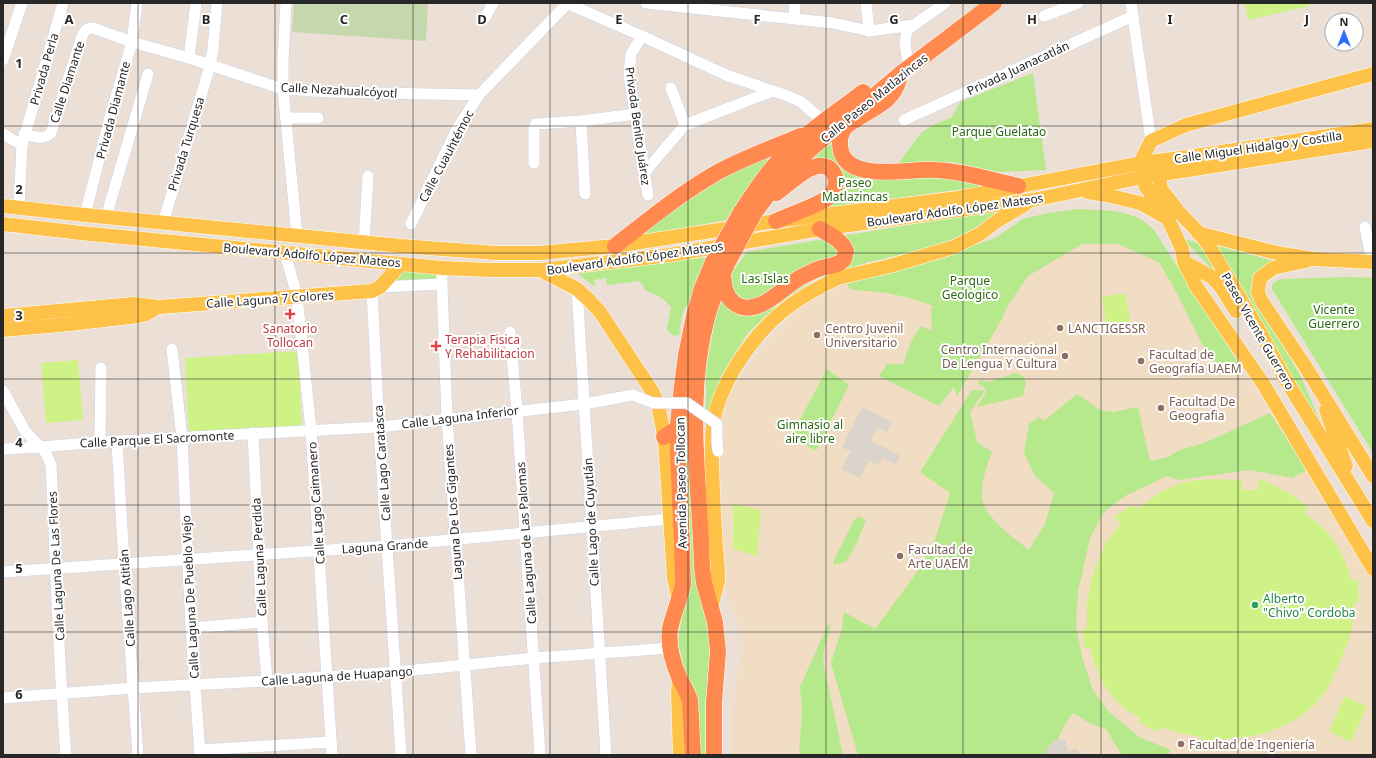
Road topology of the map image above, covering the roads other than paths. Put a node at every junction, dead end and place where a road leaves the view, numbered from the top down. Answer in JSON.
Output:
{"nodes":[{"id":1,"x":22,"y":3,"type":"edge"},
{"id":2,"x":63,"y":3,"type":"edge"},
{"id":3,"x":137,"y":3,"type":"edge"},
{"id":4,"x":196,"y":3,"type":"edge"},
{"id":5,"x":217,"y":3,"type":"edge"},
{"id":6,"x":286,"y":3,"type":"edge"},
{"id":7,"x":493,"y":3,"type":"edge"},
{"id":8,"x":567,"y":3,"type":"edge"},
{"id":9,"x":646,"y":3,"type":"edge"},
{"id":10,"x":795,"y":3,"type":"edge"},
{"id":11,"x":866,"y":3,"type":"edge"},
{"id":12,"x":945,"y":3,"type":"edge"},
{"id":13,"x":975,"y":3,"type":"edge"},
{"id":14,"x":994,"y":3,"type":"edge"},
{"id":15,"x":1078,"y":3,"type":"edge"},
{"id":16,"x":1131,"y":3,"type":"edge"},
{"id":17,"x":735,"y":8,"type":"edge"},
{"id":18,"x":1044,"y":16,"type":"dead end"},
{"id":19,"x":1133,"y":16,"type":"junction"},
{"id":20,"x":485,"y":18,"type":"dead end"},
{"id":21,"x":794,"y":18,"type":"junction"},
{"id":22,"x":914,"y":24,"type":"junction"},
{"id":23,"x":88,"y":28,"type":"joint"},
{"id":24,"x":869,"y":31,"type":"junction"},
{"id":25,"x":642,"y":36,"type":"junction"},
{"id":26,"x":132,"y":42,"type":"junction"},
{"id":27,"x":907,"y":57,"type":"junction"},
{"id":28,"x":189,"y":58,"type":"junction"},
{"id":29,"x":3,"y":60,"type":"edge"},
{"id":30,"x":210,"y":66,"type":"junction"},
{"id":31,"x":148,"y":74,"type":"dead end"},
{"id":32,"x":1373,"y":74,"type":"edge"},
{"id":33,"x":671,"y":88,"type":"dead end"},
{"id":34,"x":283,"y":89,"type":"junction"},
{"id":35,"x":774,"y":91,"type":"junction"},
{"id":36,"x":479,"y":95,"type":"junction"},
{"id":37,"x":870,"y":106,"type":"junction"},
{"id":38,"x":636,"y":114,"type":"junction"},
{"id":39,"x":286,"y":118,"type":"junction"},
{"id":40,"x":318,"y":118,"type":"dead end"},
{"id":41,"x":904,"y":120,"type":"dead end"},
{"id":42,"x":581,"y":121,"type":"junction"},
{"id":43,"x":823,"y":121,"type":"junction"},
{"id":44,"x":685,"y":125,"type":"junction"},
{"id":45,"x":1373,"y":129,"type":"edge"},
{"id":46,"x":810,"y":132,"type":"junction"},
{"id":47,"x":3,"y":134,"type":"edge"},
{"id":48,"x":23,"y":140,"type":"junction"},
{"id":49,"x":1373,"y":141,"type":"edge"},
{"id":50,"x":1151,"y":142,"type":"junction"},
{"id":51,"x":534,"y":163,"type":"dead end"},
{"id":52,"x":1142,"y":163,"type":"junction"},
{"id":53,"x":1157,"y":168,"type":"junction"},
{"id":54,"x":1185,"y":170,"type":"junction"},
{"id":55,"x":644,"y":173,"type":"junction"},
{"id":56,"x":368,"y":176,"type":"dead end"},
{"id":57,"x":1143,"y":178,"type":"junction"},
{"id":58,"x":1018,"y":186,"type":"junction"},
{"id":59,"x":1078,"y":191,"type":"junction"},
{"id":60,"x":585,"y":194,"type":"dead end"},
{"id":61,"x":648,"y":195,"type":"dead end"},
{"id":62,"x":1033,"y":200,"type":"junction"},
{"id":63,"x":1170,"y":201,"type":"junction"},
{"id":64,"x":3,"y":206,"type":"edge"},
{"id":65,"x":19,"y":208,"type":"junction"},
{"id":66,"x":753,"y":208,"type":"junction"},
{"id":67,"x":85,"y":215,"type":"junction"},
{"id":68,"x":106,"y":217,"type":"junction"},
{"id":69,"x":1168,"y":219,"type":"junction"},
{"id":70,"x":776,"y":221,"type":"junction"},
{"id":71,"x":163,"y":223,"type":"junction"},
{"id":72,"x":3,"y":224,"type":"edge"},
{"id":73,"x":411,"y":224,"type":"dead end"},
{"id":74,"x":1365,"y":227,"type":"dead end"},
{"id":75,"x":820,"y":229,"type":"junction"},
{"id":76,"x":1201,"y":235,"type":"junction"},
{"id":77,"x":297,"y":236,"type":"junction"},
{"id":78,"x":364,"y":243,"type":"junction"},
{"id":79,"x":616,"y":246,"type":"junction"},
{"id":80,"x":286,"y":253,"type":"junction"},
{"id":81,"x":1314,"y":260,"type":"junction"},
{"id":82,"x":1184,"y":262,"type":"junction"},
{"id":83,"x":1372,"y":262,"type":"edge"},
{"id":84,"x":401,"y":264,"type":"junction"},
{"id":85,"x":721,"y":267,"type":"junction"},
{"id":86,"x":442,"y":268,"type":"junction"},
{"id":87,"x":542,"y":270,"type":"junction"},
{"id":88,"x":442,"y":284,"type":"junction"},
{"id":89,"x":376,"y":289,"type":"junction"},
{"id":90,"x":577,"y":289,"type":"junction"},
{"id":91,"x":297,"y":296,"type":"junction"},
{"id":92,"x":159,"y":307,"type":"junction"},
{"id":93,"x":3,"y":316,"type":"edge"},
{"id":94,"x":3,"y":330,"type":"edge"},
{"id":95,"x":510,"y":332,"type":"dead end"},
{"id":96,"x":172,"y":349,"type":"dead end"},
{"id":97,"x":101,"y":368,"type":"dead end"},
{"id":98,"x":1284,"y":377,"type":"junction"},
{"id":99,"x":1319,"y":388,"type":"junction"},
{"id":100,"x":3,"y":391,"type":"edge"},
{"id":101,"x":584,"y":404,"type":"junction"},
{"id":102,"x":517,"y":411,"type":"junction"},
{"id":103,"x":447,"y":418,"type":"junction"},
{"id":104,"x":379,"y":427,"type":"junction"},
{"id":105,"x":678,"y":428,"type":"junction"},
{"id":106,"x":311,"y":430,"type":"junction"},
{"id":107,"x":253,"y":433,"type":"junction"},
{"id":108,"x":182,"y":438,"type":"junction"},
{"id":109,"x":664,"y":438,"type":"junction"},
{"id":110,"x":100,"y":442,"type":"junction"},
{"id":111,"x":117,"y":442,"type":"junction"},
{"id":112,"x":40,"y":447,"type":"junction"},
{"id":113,"x":3,"y":449,"type":"edge"},
{"id":114,"x":718,"y":451,"type":"dead end"},
{"id":115,"x":1373,"y":476,"type":"edge"},
{"id":116,"x":1359,"y":498,"type":"junction"},
{"id":117,"x":670,"y":519,"type":"junction"},
{"id":118,"x":1373,"y":521,"type":"edge"},
{"id":119,"x":592,"y":527,"type":"junction"},
{"id":120,"x":525,"y":533,"type":"junction"},
{"id":121,"x":456,"y":540,"type":"junction"},
{"id":122,"x":387,"y":546,"type":"junction"},
{"id":123,"x":319,"y":550,"type":"junction"},
{"id":124,"x":259,"y":555,"type":"junction"},
{"id":125,"x":188,"y":560,"type":"junction"},
{"id":126,"x":124,"y":563,"type":"junction"},
{"id":127,"x":57,"y":568,"type":"junction"},
{"id":128,"x":1373,"y":569,"type":"edge"},
{"id":129,"x":3,"y":572,"type":"edge"},
{"id":130,"x":679,"y":603,"type":"junction"},
{"id":131,"x":711,"y":607,"type":"junction"},
{"id":132,"x":262,"y":622,"type":"junction"},
{"id":133,"x":190,"y":628,"type":"junction"},
{"id":134,"x":670,"y":648,"type":"junction"},
{"id":135,"x":599,"y":654,"type":"junction"},
{"id":136,"x":534,"y":658,"type":"junction"},
{"id":137,"x":464,"y":665,"type":"junction"},
{"id":138,"x":395,"y":672,"type":"junction"},
{"id":139,"x":327,"y":677,"type":"junction"},
{"id":140,"x":679,"y":677,"type":"junction"},
{"id":141,"x":716,"y":678,"type":"junction"},
{"id":142,"x":267,"y":681,"type":"junction"},
{"id":143,"x":194,"y":685,"type":"junction"},
{"id":144,"x":133,"y":688,"type":"junction"},
{"id":145,"x":61,"y":694,"type":"junction"},
{"id":146,"x":3,"y":698,"type":"edge"},
{"id":147,"x":331,"y":742,"type":"junction"},
{"id":148,"x":199,"y":752,"type":"edge"},
{"id":149,"x":66,"y":755,"type":"edge"},
{"id":150,"x":138,"y":755,"type":"edge"},
{"id":151,"x":332,"y":755,"type":"edge"},
{"id":152,"x":401,"y":755,"type":"edge"},
{"id":153,"x":471,"y":755,"type":"edge"},
{"id":154,"x":540,"y":755,"type":"edge"},
{"id":155,"x":606,"y":755,"type":"edge"},
{"id":156,"x":680,"y":755,"type":"edge"},
{"id":157,"x":693,"y":755,"type":"edge"},
{"id":158,"x":714,"y":755,"type":"edge"},
{"id":159,"x":720,"y":755,"type":"edge"}],
"edges":[{"from":1,"to":29,"type":"street"},
{"from":2,"to":48,"type":"street","name":"Privada Perla"},
{"from":3,"to":26,"type":"street","name":"Privada Diamante"},
{"from":4,"to":28,"type":"street"},
{"from":5,"to":30,"type":"street","name":"Privada Turquesa"},
{"from":6,"to":34,"type":"street"},
{"from":7,"to":20,"type":"street"},
{"from":8,"to":25,"type":"street"},
{"from":8,"to":36,"type":"street","name":"Calle Cuauhtémoc"},
{"from":9,"to":17,"type":"street"},
{"from":10,"to":21,"type":"street"},
{"from":11,"to":24,"type":"street"},
{"from":12,"to":22,"type":"street"},
{"from":13,"to":27,"type":"highway","name":"Calle Paseo Matlazincas"},
{"from":14,"to":37,"type":"highway","name":"Calle Paseo Matlazincas"},
{"from":15,"to":18,"type":"street"},
{"from":16,"to":19,"type":"street"},
{"from":17,"to":21,"type":"street"},
{"from":19,"to":41,"type":"street","name":"Privada Juanacatlán"},
{"from":19,"to":50,"type":"street"},
{"from":21,"to":24,"type":"street"},
{"from":22,"to":24,"type":"street"},
{"from":22,"to":27,"type":"street"},
{"from":23,"to":26,"type":"street","name":"Calle Nezahualcóyotl"},
{"from":23,"to":48,"type":"street","name":"Calle Diamante"},
{"from":25,"to":35,"type":"street"},
{"from":25,"to":38,"type":"street","name":"Privada Benito Juárez"},
{"from":26,"to":28,"type":"street","name":"Calle Nezahualcóyotl"},
{"from":26,"to":67,"type":"street","name":"Privada Diamante"},
{"from":27,"to":43,"type":"highway","name":"Calle Paseo Matlazincas"},
{"from":28,"to":30,"type":"street","name":"Calle Nezahualcóyotl"},
{"from":30,"to":34,"type":"street","name":"Calle Nezahualcóyotl"},
{"from":30,"to":71,"type":"street","name":"Privada Turquesa"},
{"from":31,"to":68,"type":"street"},
{"from":32,"to":50,"type":"main road"},
{"from":33,"to":44,"type":"street"},
{"from":34,"to":36,"type":"street","name":"Calle Nezahualcóyotl"},
{"from":34,"to":39,"type":"street"},
{"from":35,"to":43,"type":"street"},
{"from":35,"to":44,"type":"street"},
{"from":36,"to":73,"type":"street","name":"Calle Cuauhtémoc"},
{"from":37,"to":58,"type":"highway"},
{"from":37,"to":66,"type":"highway","name":"Calle Paseo Matlazincas"},
{"from":38,"to":42,"type":"street"},
{"from":38,"to":55,"type":"street","name":"Privada Benito Juárez"},
{"from":39,"to":40,"type":"street"},
{"from":39,"to":77,"type":"street"},
{"from":42,"to":51,"type":"street"},
{"from":42,"to":60,"type":"street"},
{"from":43,"to":46,"type":"highway","name":"Calle Paseo Matlazincas"},
{"from":44,"to":55,"type":"street"},
{"from":45,"to":53,"type":"main road","name":"Calle Miguel Hidalgo y Costilla"},
{"from":46,"to":66,"type":"highway","name":"Avenida Paseo Tollocan"},
{"from":46,"to":79,"type":"highway"},
{"from":47,"to":48,"type":"street","name":"Calle Diamante"},
{"from":48,"to":65,"type":"street"},
{"from":49,"to":54,"type":"main road","name":"Calle Miguel Hidalgo y Costilla"},
{"from":50,"to":52,"type":"main road"},
{"from":50,"to":53,"type":"main road","name":"Paseo Vicente Guerrero"},
{"from":52,"to":53,"type":"main road","name":"Calle Miguel Hidalgo y Costilla"},
{"from":52,"to":57,"type":"main road","name":"Paseo Vicente Guerrero"},
{"from":52,"to":58,"type":"main road","name":"Boulevard Adolfo López Mateos"},
{"from":53,"to":54,"type":"main road","name":"Calle Miguel Hidalgo y Costilla"},
{"from":53,"to":57,"type":"main road","name":"Calle Miguel Hidalgo y Costilla"},
{"from":53,"to":63,"type":"main road","name":"Paseo Vicente Guerrero"},
{"from":54,"to":63,"type":"main road"},
{"from":55,"to":61,"type":"street","name":"Privada Benito Juárez"},
{"from":56,"to":78,"type":"street"},
{"from":57,"to":59,"type":"main road","name":"Boulevard Adolfo López Mateos"},
{"from":57,"to":69,"type":"main road","name":"Paseo Vicente Guerrero"},
{"from":58,"to":70,"type":"main road","name":"Boulevard Adolfo López Mateos"},
{"from":59,"to":62,"type":"main road","name":"Boulevard Adolfo López Mateos"},
{"from":59,"to":69,"type":"main road"},
{"from":62,"to":75,"type":"main road","name":"Boulevard Adolfo López Mateos"},
{"from":62,"to":131,"type":"main road"},
{"from":63,"to":76,"type":"main road","name":"Paseo Vicente Guerrero"},
{"from":64,"to":65,"type":"main road","name":"Boulevard Adolfo López Mateos"},
{"from":65,"to":67,"type":"main road","name":"Boulevard Adolfo López Mateos"},
{"from":66,"to":70,"type":"highway"},
{"from":66,"to":85,"type":"highway","name":"Avenida Paseo Tollocan","bridge":true},
{"from":67,"to":68,"type":"main road","name":"Boulevard Adolfo López Mateos"},
{"from":68,"to":71,"type":"main road","name":"Boulevard Adolfo López Mateos"},
{"from":69,"to":76,"type":"main road"},
{"from":69,"to":82,"type":"main road","name":"Paseo Vicente Guerrero"},
{"from":70,"to":79,"type":"main road","name":"Boulevard Adolfo López Mateos"},
{"from":71,"to":77,"type":"main road","name":"Boulevard Adolfo López Mateos"},
{"from":72,"to":80,"type":"main road","name":"Boulevard Adolfo López Mateos"},
{"from":74,"to":83,"type":"street"},
{"from":75,"to":85,"type":"highway"},
{"from":75,"to":87,"type":"main road","name":"Boulevard Adolfo López Mateos"},
{"from":76,"to":81,"type":"main road"},
{"from":76,"to":98,"type":"main road","name":"Paseo Vicente Guerrero"},
{"from":77,"to":78,"type":"main road","name":"Boulevard Adolfo López Mateos"},
{"from":78,"to":79,"type":"main road","name":"Boulevard Adolfo López Mateos"},
{"from":80,"to":84,"type":"main road","name":"Boulevard Adolfo López Mateos"},
{"from":80,"to":91,"type":"street","name":"Calle Lago Caimanero"},
{"from":81,"to":83,"type":"main road"},
{"from":81,"to":99,"type":"main road","name":"Paseo Vicente Guerrero"},
{"from":82,"to":98,"type":"main road"},
{"from":82,"to":128,"type":"main road","name":"Paseo Vicente Guerrero"},
{"from":84,"to":86,"type":"main road","name":"Boulevard Adolfo López Mateos"},
{"from":84,"to":89,"type":"main road"},
{"from":85,"to":105,"type":"highway","name":"Avenida Paseo Tollocan"},
{"from":85,"to":131,"type":"highway","name":"Avenida Paseo Tollocan"},
{"from":86,"to":87,"type":"main road","name":"Boulevard Adolfo López Mateos"},
{"from":86,"to":88,"type":"street","name":"Laguna De Los Gigantes"},
{"from":87,"to":90,"type":"main road"},
{"from":88,"to":89,"type":"street","name":"Calle Laguna 7 Colores"},
{"from":88,"to":103,"type":"street","name":"Laguna De Los Gigantes"},
{"from":89,"to":91,"type":"main road","name":"Calle Laguna 7 Colores"},
{"from":89,"to":104,"type":"street","name":"Calle Lago Caratasca"},
{"from":90,"to":101,"type":"street","name":"Calle Lago de Cuyutlán"},
{"from":90,"to":109,"type":"main road"},
{"from":91,"to":92,"type":"main road","name":"Calle Laguna 7 Colores"},
{"from":91,"to":106,"type":"street","name":"Calle Lago Caimanero"},
{"from":92,"to":93,"type":"main road","name":"Calle Laguna 7 Colores"},
{"from":92,"to":94,"type":"main road","name":"Calle Laguna 7 Colores"},
{"from":95,"to":102,"type":"street","name":"Calle Laguna de Las Palomas"},
{"from":96,"to":108,"type":"street","name":"Calle Laguna De Pueblo Viejo"},
{"from":97,"to":110,"type":"street"},
{"from":98,"to":116,"type":"main road","name":"Paseo Vicente Guerrero"},
{"from":99,"to":115,"type":"main road","name":"Paseo Vicente Guerrero"},
{"from":99,"to":116,"type":"main road"},
{"from":100,"to":112,"type":"street","name":"Calle Laguna De Las Flores"},
{"from":101,"to":102,"type":"street","name":"Calle Laguna Inferior"},
{"from":101,"to":114,"type":"street","name":"Calle Laguna Inferior","bridge":true},
{"from":101,"to":119,"type":"street","name":"Calle Lago de Cuyutlán"},
{"from":102,"to":103,"type":"street","name":"Calle Laguna Inferior"},
{"from":102,"to":120,"type":"street","name":"Calle Laguna de Las Palomas"},
{"from":103,"to":104,"type":"street","name":"Calle Laguna Inferior"},
{"from":103,"to":121,"type":"street","name":"Laguna De Los Gigantes"},
{"from":104,"to":106,"type":"street","name":"Calle Laguna Inferior"},
{"from":104,"to":122,"type":"street","name":"Calle Lago Caratasca"},
{"from":105,"to":109,"type":"highway"},
{"from":105,"to":130,"type":"highway","name":"Avenida Paseo Tollocan"},
{"from":106,"to":107,"type":"street","name":"Calle Parque El Sacromonte"},
{"from":106,"to":123,"type":"street","name":"Calle Lago Caimanero"},
{"from":107,"to":108,"type":"street","name":"Calle Parque El Sacromonte"},
{"from":107,"to":124,"type":"street","name":"Calle Laguna Perdida"},
{"from":108,"to":111,"type":"street","name":"Calle Parque El Sacromonte"},
{"from":108,"to":125,"type":"street","name":"Calle Laguna De Pueblo Viejo"},
{"from":109,"to":117,"type":"main road"},
{"from":110,"to":111,"type":"street","name":"Calle Parque El Sacromonte"},
{"from":110,"to":112,"type":"street","name":"Calle Parque El Sacromonte"},
{"from":111,"to":126,"type":"street","name":"Calle Lago Atitlán"},
{"from":112,"to":113,"type":"street","name":"Calle Parque El Sacromonte"},
{"from":112,"to":127,"type":"street","name":"Calle Laguna De Las Flores"},
{"from":116,"to":118,"type":"main road","name":"Paseo Vicente Guerrero"},
{"from":117,"to":119,"type":"street","name":"Laguna Grande"},
{"from":117,"to":130,"type":"main road"},
{"from":119,"to":120,"type":"street","name":"Laguna Grande"},
{"from":119,"to":135,"type":"street","name":"Calle Lago de Cuyutlán"},
{"from":120,"to":121,"type":"street","name":"Laguna Grande"},
{"from":120,"to":136,"type":"street","name":"Calle Laguna de Las Palomas"},
{"from":121,"to":122,"type":"street","name":"Laguna Grande"},
{"from":121,"to":137,"type":"street","name":"Laguna De Los Gigantes"},
{"from":122,"to":123,"type":"street","name":"Laguna Grande"},
{"from":122,"to":138,"type":"street","name":"Calle Lago Caratasca"},
{"from":123,"to":124,"type":"street","name":"Laguna Grande"},
{"from":123,"to":139,"type":"street","name":"Calle Lago Caimanero"},
{"from":124,"to":125,"type":"street","name":"Laguna Grande"},
{"from":124,"to":132,"type":"street","name":"Calle Laguna Perdida"},
{"from":125,"to":126,"type":"street","name":"Laguna Grande"},
{"from":125,"to":133,"type":"street","name":"Calle Laguna De Pueblo Viejo"},
{"from":126,"to":127,"type":"street","name":"Laguna Grande"},
{"from":126,"to":144,"type":"street","name":"Calle Lago Atitlán"},
{"from":127,"to":129,"type":"street","name":"Laguna Grande"},
{"from":127,"to":145,"type":"street","name":"Calle Laguna De Las Flores"},
{"from":130,"to":134,"type":"highway","name":"Avenida Paseo Tollocan"},
{"from":131,"to":141,"type":"highway","name":"Avenida Paseo Tollocan"},
{"from":132,"to":133,"type":"street"},
{"from":132,"to":142,"type":"street","name":"Calle Laguna Perdida"},
{"from":133,"to":143,"type":"street","name":"Calle Laguna De Pueblo Viejo"},
{"from":134,"to":135,"type":"street","name":"Calle Laguna de Huapango"},
{"from":134,"to":140,"type":"highway","name":"Avenida Paseo Tollocan"},
{"from":135,"to":136,"type":"street","name":"Calle Laguna de Huapango"},
{"from":135,"to":155,"type":"street","name":"Calle Lago de Cuyutlán"},
{"from":136,"to":137,"type":"street","name":"Calle Laguna de Huapango"},
{"from":136,"to":154,"type":"street","name":"Calle Laguna de Las Palomas"},
{"from":137,"to":138,"type":"street","name":"Calle Laguna de Huapango"},
{"from":137,"to":153,"type":"street","name":"Laguna De Los Gigantes"},
{"from":138,"to":139,"type":"street","name":"Calle Laguna de Huapango"},
{"from":138,"to":152,"type":"street","name":"Calle Lago Caratasca"},
{"from":139,"to":142,"type":"street","name":"Calle Laguna de Huapango"},
{"from":139,"to":147,"type":"street","name":"Calle Lago Caimanero"},
{"from":140,"to":156,"type":"main road","name":"Avenida Paseo Tollocan"},
{"from":140,"to":157,"type":"highway","name":"Avenida Paseo Tollocan"},
{"from":141,"to":158,"type":"highway","name":"Avenida Paseo Tollocan"},
{"from":141,"to":159,"type":"main road","name":"Avenida Paseo Tollocan"},
{"from":142,"to":143,"type":"street","name":"Calle Laguna de Huapango"},
{"from":143,"to":144,"type":"street","name":"Calle Laguna de Huapango"},
{"from":143,"to":148,"type":"street","name":"Calle Laguna De Pueblo Viejo"},
{"from":144,"to":145,"type":"street","name":"Calle Laguna de Huapango"},
{"from":144,"to":150,"type":"street","name":"Calle Lago Atitlán"},
{"from":145,"to":146,"type":"street","name":"Calle Laguna de Huapango"},
{"from":145,"to":149,"type":"street","name":"Calle Laguna De Las Flores"},
{"from":147,"to":148,"type":"street"},
{"from":147,"to":151,"type":"street","name":"Calle Lago Caimanero"}]}
